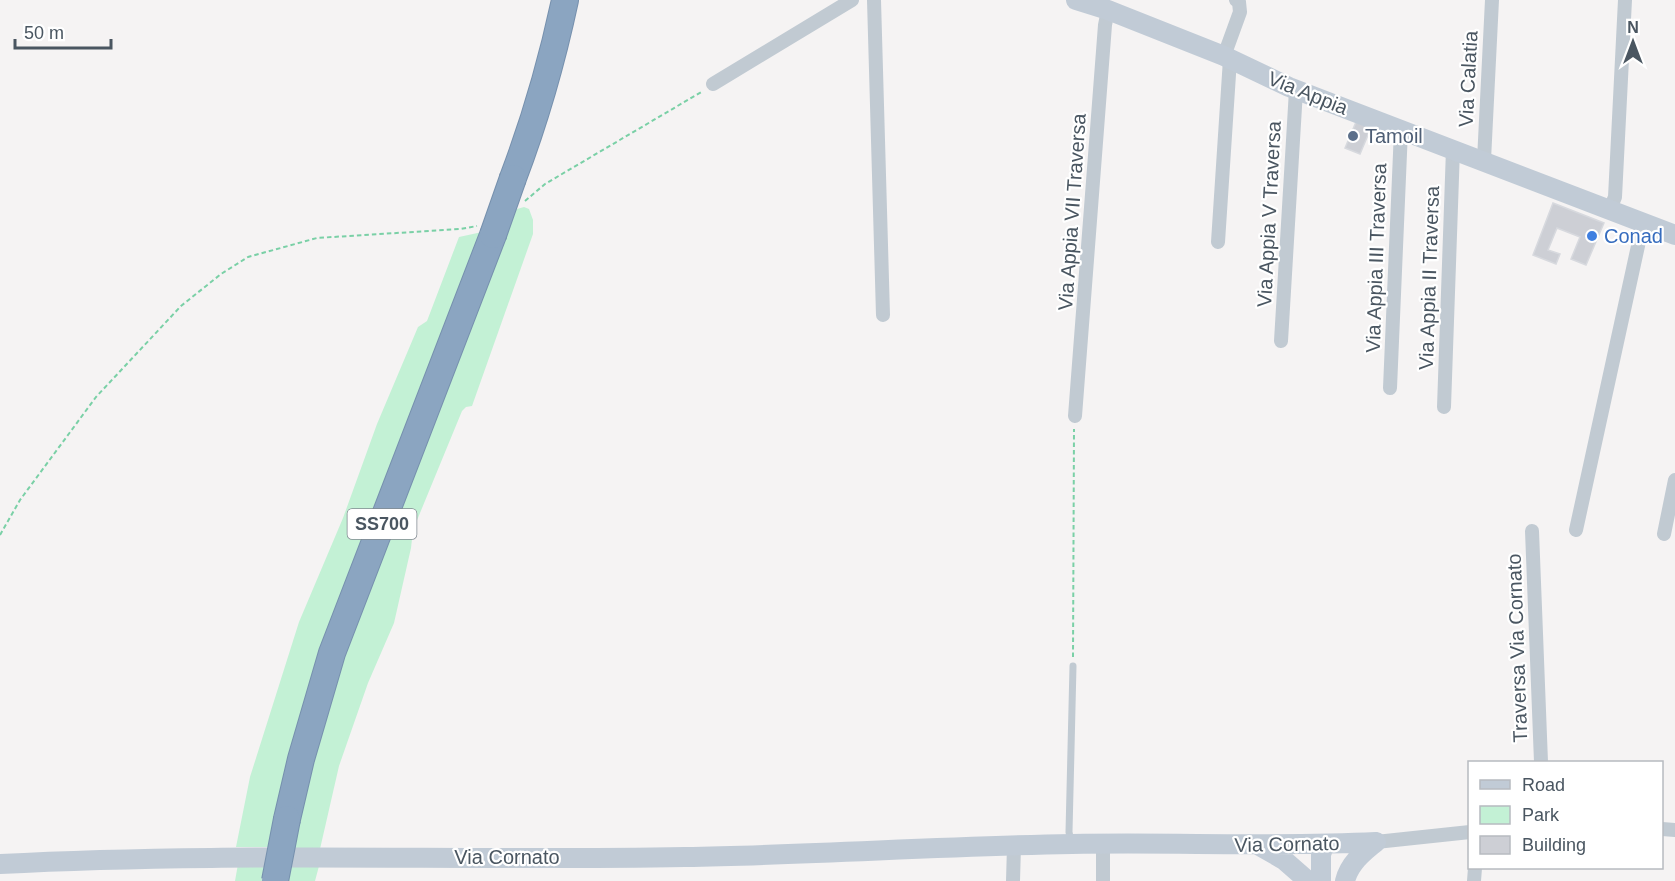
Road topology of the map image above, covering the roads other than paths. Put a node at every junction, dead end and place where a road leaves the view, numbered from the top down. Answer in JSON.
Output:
{"nodes":[{"id":1,"x":565,"y":0,"type":"edge"},
{"id":2,"x":852,"y":0,"type":"edge"},
{"id":3,"x":874,"y":0,"type":"edge"},
{"id":4,"x":1076,"y":0,"type":"edge"},
{"id":5,"x":1236,"y":0,"type":"edge"},
{"id":6,"x":1492,"y":0,"type":"edge"},
{"id":7,"x":1625,"y":0,"type":"edge"},
{"id":8,"x":1108,"y":10,"type":"junction"},
{"id":9,"x":1227,"y":57,"type":"junction"},
{"id":10,"x":713,"y":84,"type":"road end"},
{"id":11,"x":1296,"y":90,"type":"junction"},
{"id":12,"x":1401,"y":130,"type":"junction"},
{"id":13,"x":1452,"y":149,"type":"junction"},
{"id":14,"x":1484,"y":160,"type":"junction"},
{"id":15,"x":1610,"y":209,"type":"junction"},
{"id":16,"x":1643,"y":223,"type":"junction"},
{"id":17,"x":1675,"y":235,"type":"edge"},
{"id":18,"x":1218,"y":242,"type":"dead end"},
{"id":19,"x":883,"y":315,"type":"dead end"},
{"id":20,"x":1281,"y":341,"type":"dead end"},
{"id":21,"x":1390,"y":388,"type":"dead end"},
{"id":22,"x":1444,"y":408,"type":"dead end"},
{"id":23,"x":1076,"y":416,"type":"road end"},
{"id":24,"x":1675,"y":480,"type":"edge"},
{"id":25,"x":1576,"y":530,"type":"dead end"},
{"id":26,"x":1532,"y":531,"type":"dead end"},
{"id":27,"x":1664,"y":534,"type":"dead end"},
{"id":28,"x":1073,"y":666,"type":"road end"},
{"id":29,"x":1541,"y":761,"type":"edge"},
{"id":30,"x":1468,"y":832,"type":"edge"},
{"id":31,"x":1376,"y":842,"type":"junction"},
{"id":32,"x":1071,"y":844,"type":"junction"},
{"id":33,"x":1103,"y":844,"type":"junction"},
{"id":34,"x":1329,"y":844,"type":"junction"},
{"id":35,"x":1258,"y":845,"type":"junction"},
{"id":36,"x":1014,"y":846,"type":"junction"},
{"id":37,"x":0,"y":864,"type":"edge"},
{"id":38,"x":275,"y":881,"type":"edge"},
{"id":39,"x":1013,"y":881,"type":"edge"},
{"id":40,"x":1103,"y":881,"type":"edge"},
{"id":41,"x":1308,"y":881,"type":"edge"},
{"id":42,"x":1321,"y":881,"type":"edge"},
{"id":43,"x":1340,"y":881,"type":"edge"},
{"id":44,"x":1345,"y":881,"type":"edge"}],
"edges":[{"from":1,"to":38,"type":"highway","number":"SS700","bridge":true},
{"from":2,"to":10,"type":"street"},
{"from":3,"to":19,"type":"street"},
{"from":4,"to":8,"type":"street","name":"Via Appia"},
{"from":5,"to":9,"type":"street"},
{"from":6,"to":14,"type":"street","name":"Via Calatia"},
{"from":7,"to":15,"type":"street"},
{"from":8,"to":9,"type":"street","name":"Via Appia"},
{"from":8,"to":23,"type":"street","name":"Via Appia VII Traversa"},
{"from":9,"to":11,"type":"street","name":"Via Appia"},
{"from":9,"to":18,"type":"street"},
{"from":11,"to":12,"type":"street","name":"Via Appia"},
{"from":11,"to":20,"type":"street","name":"Via Appia V Traversa"},
{"from":12,"to":13,"type":"street","name":"Via Appia"},
{"from":12,"to":21,"type":"street","name":"Via Appia III Traversa"},
{"from":13,"to":14,"type":"street","name":"Via Appia"},
{"from":13,"to":22,"type":"street","name":"Via Appia II Traversa"},
{"from":14,"to":15,"type":"street","name":"Via Appia"},
{"from":15,"to":16,"type":"street","name":"Via Appia"},
{"from":16,"to":17,"type":"street","name":"Via Appia"},
{"from":16,"to":25,"type":"street"},
{"from":24,"to":27,"type":"street"},
{"from":26,"to":29,"type":"street","name":"Traversa Via Cornato"},
{"from":28,"to":32,"type":"lane"},
{"from":30,"to":31,"type":"street","name":"Via Cornato"},
{"from":31,"to":34,"type":"street","name":"Via Cornato"},
{"from":31,"to":44,"type":"street"},
{"from":32,"to":33,"type":"street","name":"Via Cornato"},
{"from":32,"to":36,"type":"street","name":"Via Cornato"},
{"from":33,"to":35,"type":"street","name":"Via Cornato"},
{"from":33,"to":40,"type":"street"},
{"from":34,"to":35,"type":"street","name":"Via Cornato"},
{"from":34,"to":42,"type":"street"},
{"from":34,"to":43,"type":"street"},
{"from":35,"to":41,"type":"street"},
{"from":36,"to":37,"type":"street","name":"Via Cornato"},
{"from":36,"to":39,"type":"street"}]}
